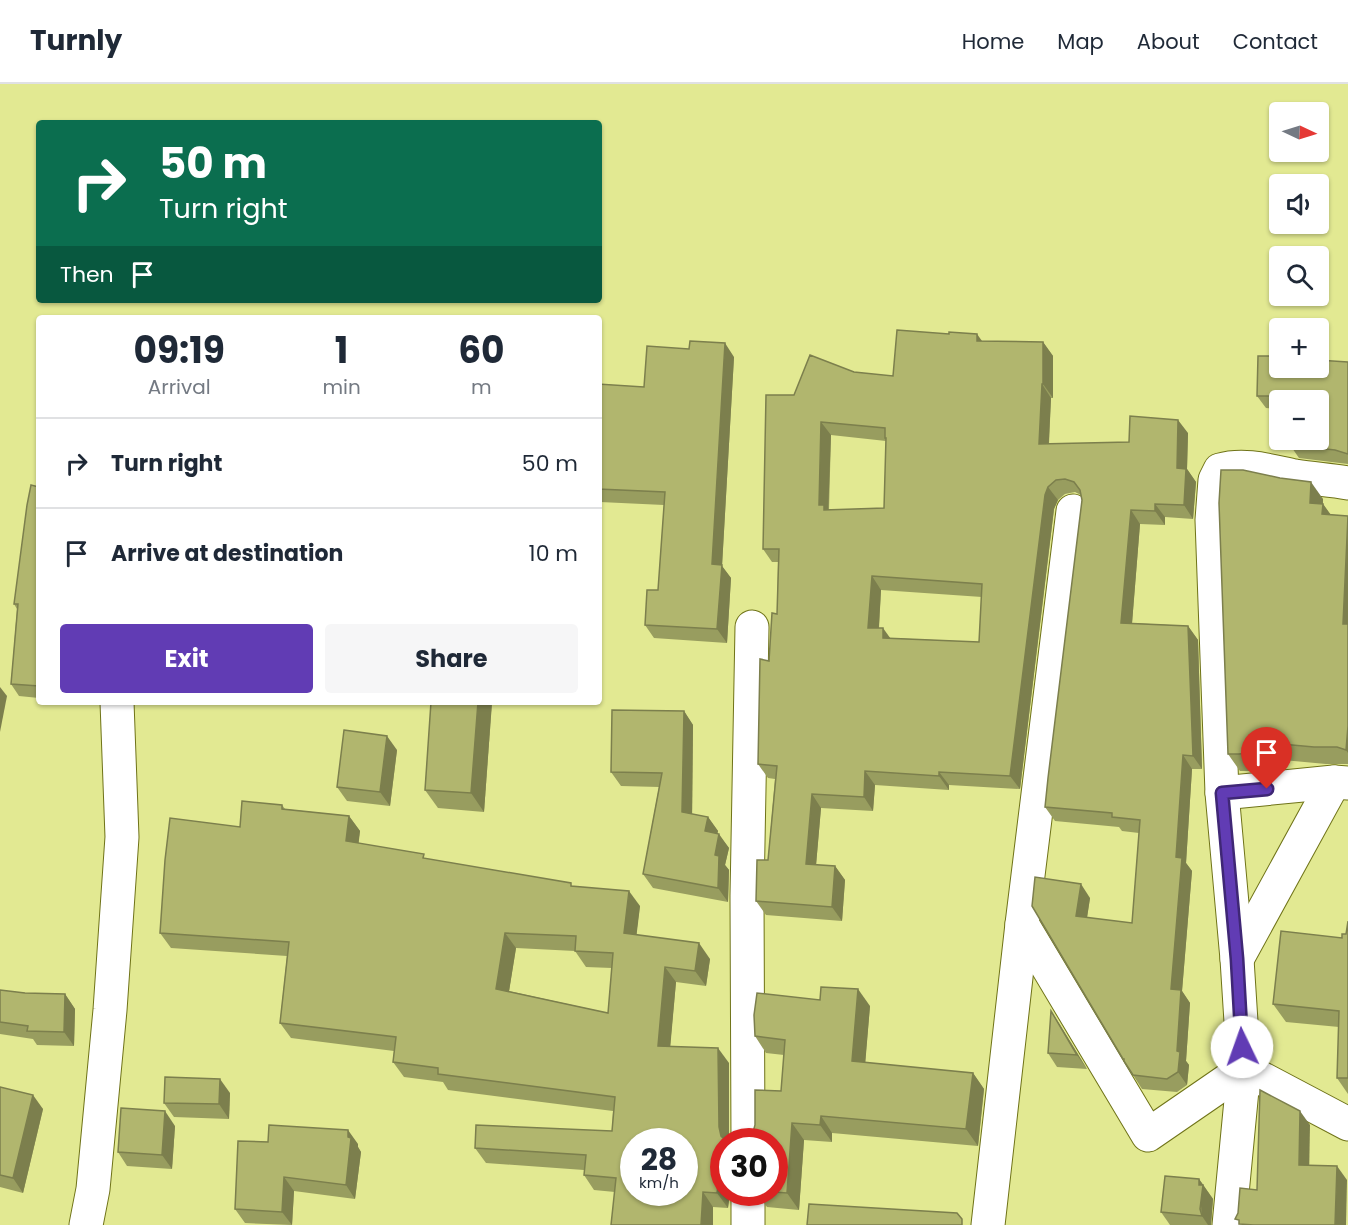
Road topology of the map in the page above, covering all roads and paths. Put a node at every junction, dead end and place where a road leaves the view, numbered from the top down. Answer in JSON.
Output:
{"nodes":[{"id":1,"x":1348,"y":483,"type":"edge"},
{"id":2,"x":1073,"y":511,"type":"dead end"},
{"id":3,"x":752,"y":627,"type":"dead end"},
{"id":4,"x":117,"y":705,"type":"edge"},
{"id":5,"x":1341,"y":782,"type":"edge"},
{"id":6,"x":1222,"y":793,"type":"junction"},
{"id":7,"x":1022,"y":924,"type":"junction"},
{"id":8,"x":1237,"y":959,"type":"junction"},
{"id":9,"x":1244,"y":1069,"type":"junction"},
{"id":10,"x":1348,"y":1125,"type":"edge"},
{"id":11,"x":748,"y":1128,"type":"edge"},
{"id":12,"x":748,"y":1206,"type":"edge"},
{"id":13,"x":86,"y":1225,"type":"edge"},
{"id":14,"x":748,"y":1225,"type":"edge"},
{"id":15,"x":988,"y":1225,"type":"edge"},
{"id":16,"x":1229,"y":1225,"type":"edge"}],
"edges":[{"from":1,"to":6,"type":"street"},
{"from":2,"to":7,"type":"street"},
{"from":3,"to":11,"type":"street"},
{"from":4,"to":13,"type":"street"},
{"from":5,"to":6,"type":"street"},
{"from":5,"to":8,"type":"street"},
{"from":6,"to":8,"type":"street"},
{"from":7,"to":9,"type":"street"},
{"from":7,"to":15,"type":"street"},
{"from":8,"to":9,"type":"street"},
{"from":9,"to":10,"type":"street"},
{"from":9,"to":16,"type":"street"},
{"from":12,"to":14,"type":"street"}]}
